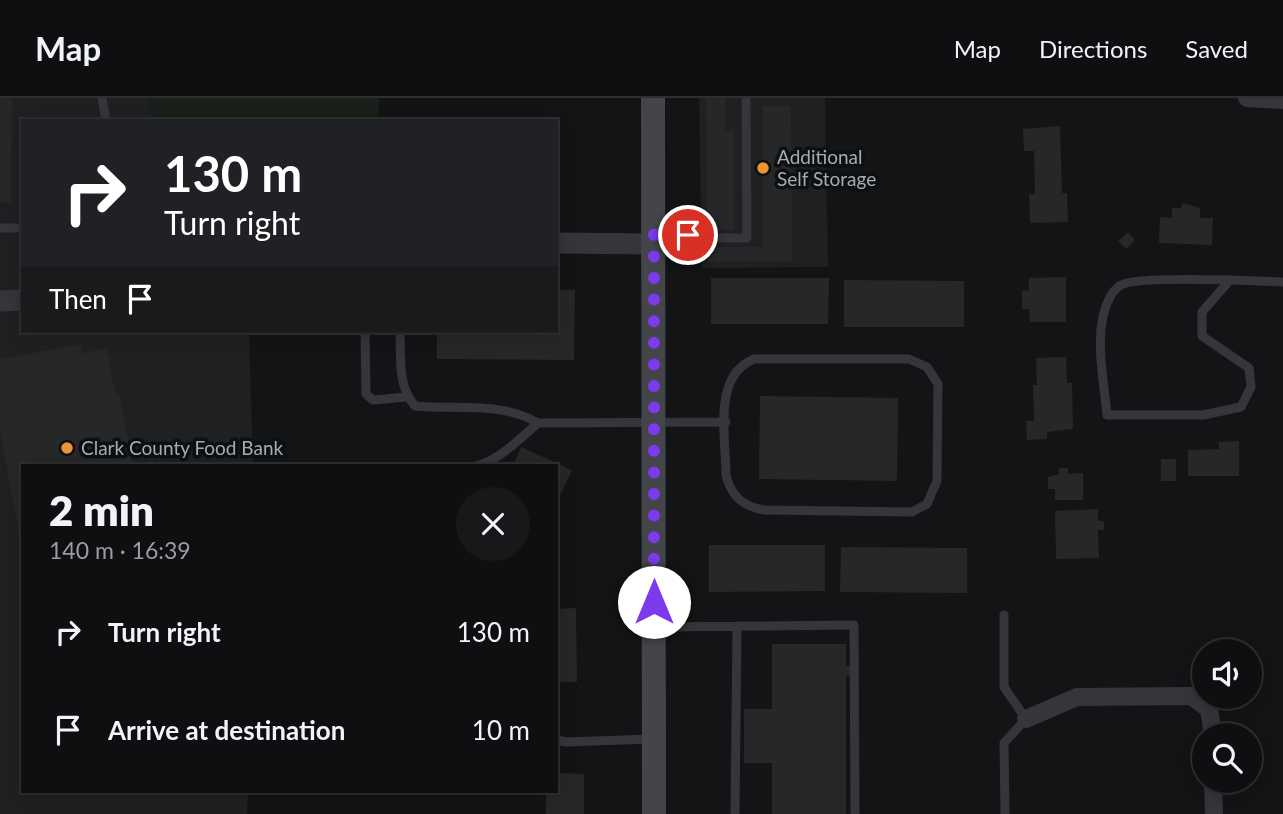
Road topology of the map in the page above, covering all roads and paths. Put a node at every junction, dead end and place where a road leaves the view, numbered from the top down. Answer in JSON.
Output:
{"nodes":[{"id":1,"x":102,"y":98,"type":"edge"},
{"id":2,"x":653,"y":98,"type":"edge"},
{"id":3,"x":746,"y":98,"type":"edge"},
{"id":4,"x":1247,"y":98,"type":"edge"},
{"id":5,"x":1283,"y":100,"type":"edge"},
{"id":6,"x":106,"y":119,"type":"edge"},
{"id":7,"x":0,"y":228,"type":"edge"},
{"id":8,"x":21,"y":229,"type":"edge"},
{"id":9,"x":654,"y":235,"type":"junction"},
{"id":10,"x":558,"y":243,"type":"edge"},
{"id":11,"x":1230,"y":280,"type":"junction"},
{"id":12,"x":1283,"y":282,"type":"edge"},
{"id":13,"x":21,"y":300,"type":"edge"},
{"id":14,"x":0,"y":301,"type":"edge"},
{"id":15,"x":365,"y":333,"type":"edge"},
{"id":16,"x":400,"y":333,"type":"edge"},
{"id":17,"x":407,"y":397,"type":"junction"},
{"id":18,"x":654,"y":421,"type":"junction"},
{"id":19,"x":726,"y":422,"type":"junction"},
{"id":20,"x":538,"y":423,"type":"junction"},
{"id":21,"x":483,"y":464,"type":"edge"},
{"id":22,"x":1004,"y":615,"type":"dead end"},
{"id":23,"x":737,"y":626,"type":"junction"},
{"id":24,"x":654,"y":627,"type":"junction"},
{"id":25,"x":1192,"y":696,"type":"edge"},
{"id":26,"x":1026,"y":719,"type":"junction"},
{"id":27,"x":654,"y":739,"type":"junction"},
{"id":28,"x":558,"y":740,"type":"edge"},
{"id":29,"x":1213,"y":793,"type":"edge"},
{"id":30,"x":654,"y":814,"type":"edge"},
{"id":31,"x":736,"y":814,"type":"edge"},
{"id":32,"x":855,"y":814,"type":"edge"},
{"id":33,"x":1004,"y":814,"type":"edge"},
{"id":34,"x":1214,"y":814,"type":"edge"}],
"edges":[{"from":1,"to":6,"type":"lane"},
{"from":2,"to":9,"type":"main road"},
{"from":3,"to":9,"type":"lane"},
{"from":4,"to":5,"type":"street"},
{"from":7,"to":8,"type":"lane"},
{"from":9,"to":10,"type":"street"},
{"from":9,"to":18,"type":"main road"},
{"from":11,"to":11,"type":"lane"},
{"from":11,"to":12,"type":"lane"},
{"from":13,"to":14,"type":"street"},
{"from":15,"to":17,"type":"lane"},
{"from":16,"to":17,"type":"lane"},
{"from":17,"to":20,"type":"lane"},
{"from":18,"to":19,"type":"lane"},
{"from":18,"to":20,"type":"lane"},
{"from":18,"to":24,"type":"main road"},
{"from":19,"to":19,"type":"lane"},
{"from":20,"to":21,"type":"lane"},
{"from":22,"to":26,"type":"lane"},
{"from":23,"to":24,"type":"lane"},
{"from":23,"to":31,"type":"lane"},
{"from":23,"to":32,"type":"lane"},
{"from":24,"to":27,"type":"main road"},
{"from":25,"to":26,"type":"street"},
{"from":26,"to":33,"type":"lane"},
{"from":27,"to":28,"type":"lane"},
{"from":27,"to":30,"type":"main road"},
{"from":29,"to":34,"type":"street"}]}
